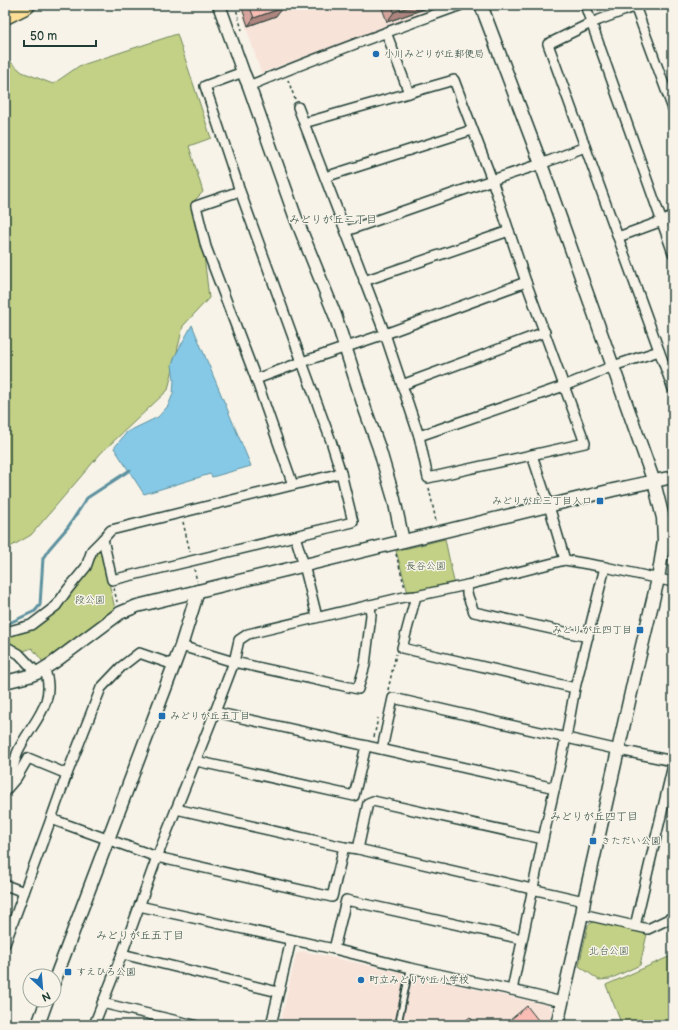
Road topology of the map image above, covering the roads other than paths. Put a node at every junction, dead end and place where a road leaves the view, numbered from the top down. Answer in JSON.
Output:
{"nodes":[{"id":1,"x":27,"y":5,"type":"edge"},
{"id":2,"x":219,"y":5,"type":"edge"},
{"id":3,"x":461,"y":5,"type":"edge"},
{"id":4,"x":481,"y":5,"type":"edge"},
{"id":5,"x":585,"y":5,"type":"edge"},
{"id":6,"x":637,"y":6,"type":"edge"},
{"id":7,"x":5,"y":16,"type":"edge"},
{"id":8,"x":591,"y":23,"type":"junction"},
{"id":9,"x":386,"y":32,"type":"junction"},
{"id":10,"x":243,"y":72,"type":"junction"},
{"id":11,"x":249,"y":86,"type":"junction"},
{"id":12,"x":410,"y":93,"type":"junction"},
{"id":13,"x":298,"y":107,"type":"road end"},
{"id":14,"x":673,"y":109,"type":"edge"},
{"id":15,"x":304,"y":123,"type":"junction"},
{"id":16,"x":472,"y":130,"type":"junction"},
{"id":17,"x":585,"y":147,"type":"junction"},
{"id":18,"x":541,"y":164,"type":"junction"},
{"id":19,"x":325,"y":177,"type":"junction"},
{"id":20,"x":492,"y":180,"type":"junction"},
{"id":21,"x":240,"y":191,"type":"junction"},
{"id":22,"x":673,"y":217,"type":"edge"},
{"id":23,"x":662,"y":221,"type":"junction"},
{"id":24,"x":346,"y":231,"type":"junction"},
{"id":25,"x":509,"y":231,"type":"junction"},
{"id":26,"x":618,"y":237,"type":"junction"},
{"id":27,"x":673,"y":253,"type":"edge"},
{"id":28,"x":364,"y":281,"type":"junction"},
{"id":29,"x":526,"y":282,"type":"junction"},
{"id":30,"x":545,"y":332,"type":"junction"},
{"id":31,"x":385,"y":334,"type":"junction"},
{"id":32,"x":346,"y":347,"type":"junction"},
{"id":33,"x":659,"y":351,"type":"junction"},
{"id":34,"x":302,"y":362,"type":"junction"},
{"id":35,"x":613,"y":366,"type":"junction"},
{"id":36,"x":256,"y":379,"type":"junction"},
{"id":37,"x":402,"y":385,"type":"junction"},
{"id":38,"x":564,"y":386,"type":"junction"},
{"id":39,"x":673,"y":389,"type":"edge"},
{"id":40,"x":419,"y":436,"type":"junction"},
{"id":41,"x":532,"y":455,"type":"junction"},
{"id":42,"x":341,"y":473,"type":"junction"},
{"id":43,"x":673,"y":478,"type":"edge"},
{"id":44,"x":654,"y":482,"type":"junction"},
{"id":45,"x":293,"y":485,"type":"junction"},
{"id":46,"x":549,"y":506,"type":"junction"},
{"id":47,"x":295,"y":536,"type":"junction"},
{"id":48,"x":103,"y":539,"type":"junction"},
{"id":49,"x":403,"y":541,"type":"junction"},
{"id":50,"x":565,"y":560,"type":"junction"},
{"id":51,"x":304,"y":565,"type":"junction"},
{"id":52,"x":606,"y":567,"type":"junction"},
{"id":53,"x":658,"y":579,"type":"junction"},
{"id":54,"x":673,"y":582,"type":"edge"},
{"id":55,"x":467,"y":585,"type":"junction"},
{"id":56,"x":198,"y":587,"type":"junction"},
{"id":57,"x":416,"y":596,"type":"junction"},
{"id":58,"x":370,"y":604,"type":"junction"},
{"id":59,"x":317,"y":617,"type":"junction"},
{"id":60,"x":5,"y":633,"type":"edge"},
{"id":61,"x":588,"y":637,"type":"junction"},
{"id":62,"x":5,"y":646,"type":"edge"},
{"id":63,"x":181,"y":646,"type":"junction"},
{"id":64,"x":234,"y":662,"type":"junction"},
{"id":65,"x":174,"y":665,"type":"junction"},
{"id":66,"x":41,"y":670,"type":"junction"},
{"id":67,"x":5,"y":682,"type":"edge"},
{"id":68,"x":575,"y":688,"type":"junction"},
{"id":69,"x":215,"y":712,"type":"junction"},
{"id":70,"x":566,"y":738,"type":"junction"},
{"id":71,"x":366,"y":746,"type":"junction"},
{"id":72,"x":382,"y":749,"type":"junction"},
{"id":73,"x":618,"y":750,"type":"junction"},
{"id":74,"x":196,"y":761,"type":"junction"},
{"id":75,"x":673,"y":761,"type":"edge"},
{"id":76,"x":673,"y":765,"type":"edge"},
{"id":77,"x":67,"y":774,"type":"junction"},
{"id":78,"x":5,"y":779,"type":"edge"},
{"id":79,"x":555,"y":788,"type":"junction"},
{"id":80,"x":5,"y":792,"type":"edge"},
{"id":81,"x":176,"y":809,"type":"junction"},
{"id":82,"x":52,"y":819,"type":"junction"},
{"id":83,"x":543,"y":839,"type":"junction"},
{"id":84,"x":108,"y":840,"type":"junction"},
{"id":85,"x":344,"y":846,"type":"junction"},
{"id":86,"x":358,"y":849,"type":"junction"},
{"id":87,"x":157,"y":857,"type":"junction"},
{"id":88,"x":5,"y":885,"type":"edge"},
{"id":89,"x":533,"y":889,"type":"junction"},
{"id":90,"x":24,"y":892,"type":"junction"},
{"id":91,"x":584,"y":901,"type":"junction"},
{"id":92,"x":139,"y":906,"type":"junction"},
{"id":93,"x":582,"y":914,"type":"junction"},
{"id":94,"x":673,"y":916,"type":"edge"},
{"id":95,"x":635,"y":926,"type":"junction"},
{"id":96,"x":522,"y":939,"type":"junction"},
{"id":97,"x":291,"y":940,"type":"junction"},
{"id":98,"x":5,"y":944,"type":"edge"},
{"id":99,"x":334,"y":949,"type":"junction"},
{"id":100,"x":122,"y":954,"type":"junction"},
{"id":101,"x":59,"y":968,"type":"edge"},
{"id":102,"x":410,"y":968,"type":"junction"},
{"id":103,"x":512,"y":990,"type":"junction"},
{"id":104,"x":278,"y":992,"type":"junction"},
{"id":105,"x":562,"y":1002,"type":"junction"},
{"id":106,"x":102,"y":1003,"type":"junction"},
{"id":107,"x":44,"y":1008,"type":"edge"},
{"id":108,"x":38,"y":1025,"type":"edge"},
{"id":109,"x":94,"y":1025,"type":"edge"},
{"id":110,"x":194,"y":1025,"type":"edge"},
{"id":111,"x":271,"y":1025,"type":"edge"},
{"id":112,"x":398,"y":1025,"type":"edge"},
{"id":113,"x":557,"y":1025,"type":"edge"}],
"edges":[{"from":1,"to":7,"type":"highway"},
{"from":2,"to":10,"type":"street"},
{"from":3,"to":9,"type":"street"},
{"from":4,"to":18,"type":"street"},
{"from":5,"to":8,"type":"street"},
{"from":6,"to":8,"type":"street"},
{"from":6,"to":14,"type":"street"},
{"from":8,"to":17,"type":"street"},
{"from":8,"to":23,"type":"street"},
{"from":9,"to":11,"type":"street"},
{"from":9,"to":12,"type":"street"},
{"from":10,"to":11,"type":"street"},
{"from":10,"to":21,"type":"street"},
{"from":11,"to":32,"type":"street"},
{"from":12,"to":15,"type":"street"},
{"from":12,"to":16,"type":"street"},
{"from":13,"to":15,"type":"street"},
{"from":15,"to":19,"type":"street"},
{"from":16,"to":19,"type":"street"},
{"from":16,"to":20,"type":"street"},
{"from":17,"to":18,"type":"street"},
{"from":17,"to":26,"type":"street"},
{"from":18,"to":20,"type":"street"},
{"from":18,"to":35,"type":"street"},
{"from":19,"to":24,"type":"street"},
{"from":20,"to":24,"type":"street"},
{"from":20,"to":25,"type":"street"},
{"from":21,"to":34,"type":"street"},
{"from":21,"to":36,"type":"street"},
{"from":22,"to":23,"type":"street"},
{"from":23,"to":26,"type":"street"},
{"from":23,"to":27,"type":"street"},
{"from":24,"to":28,"type":"street"},
{"from":25,"to":28,"type":"street"},
{"from":25,"to":29,"type":"street"},
{"from":26,"to":33,"type":"street"},
{"from":28,"to":31,"type":"street"},
{"from":29,"to":30,"type":"street"},
{"from":29,"to":31,"type":"street"},
{"from":30,"to":37,"type":"street"},
{"from":30,"to":38,"type":"street"},
{"from":31,"to":32,"type":"street"},
{"from":31,"to":37,"type":"street"},
{"from":32,"to":34,"type":"street"},
{"from":32,"to":49,"type":"street"},
{"from":33,"to":35,"type":"street"},
{"from":33,"to":39,"type":"street"},
{"from":34,"to":36,"type":"street"},
{"from":34,"to":42,"type":"street"},
{"from":35,"to":38,"type":"street"},
{"from":35,"to":44,"type":"street"},
{"from":36,"to":45,"type":"street"},
{"from":37,"to":40,"type":"street"},
{"from":38,"to":40,"type":"street"},
{"from":38,"to":41,"type":"street"},
{"from":40,"to":41,"type":"street"},
{"from":41,"to":46,"type":"street"},
{"from":42,"to":45,"type":"street"},
{"from":42,"to":47,"type":"street"},
{"from":43,"to":44,"type":"street"},
{"from":44,"to":46,"type":"street"},
{"from":44,"to":53,"type":"street"},
{"from":45,"to":48,"type":"street"},
{"from":46,"to":49,"type":"street"},
{"from":46,"to":50,"type":"street"},
{"from":47,"to":48,"type":"street"},
{"from":47,"to":51,"type":"street"},
{"from":48,"to":60,"type":"street"},
{"from":49,"to":51,"type":"street"},
{"from":50,"to":52,"type":"street"},
{"from":50,"to":55,"type":"street"},
{"from":51,"to":56,"type":"street"},
{"from":51,"to":59,"type":"street"},
{"from":52,"to":53,"type":"street"},
{"from":52,"to":61,"type":"street"},
{"from":53,"to":54,"type":"street"},
{"from":53,"to":73,"type":"street"},
{"from":55,"to":57,"type":"street"},
{"from":55,"to":61,"type":"street"},
{"from":56,"to":63,"type":"street"},
{"from":56,"to":66,"type":"street"},
{"from":57,"to":58,"type":"street"},
{"from":57,"to":68,"type":"street"},
{"from":58,"to":59,"type":"street"},
{"from":58,"to":64,"type":"street"},
{"from":59,"to":64,"type":"street"},
{"from":61,"to":68,"type":"street"},
{"from":62,"to":66,"type":"street"},
{"from":63,"to":64,"type":"street"},
{"from":63,"to":65,"type":"street"},
{"from":64,"to":69,"type":"street"},
{"from":65,"to":77,"type":"street"},
{"from":65,"to":84,"type":"street"},
{"from":66,"to":67,"type":"street"},
{"from":66,"to":78,"type":"street"},
{"from":68,"to":70,"type":"street"},
{"from":69,"to":71,"type":"street"},
{"from":69,"to":74,"type":"street"},
{"from":70,"to":72,"type":"street"},
{"from":70,"to":73,"type":"street"},
{"from":70,"to":79,"type":"street"},
{"from":71,"to":72,"type":"street"},
{"from":71,"to":74,"type":"street"},
{"from":72,"to":79,"type":"street"},
{"from":73,"to":75,"type":"street"},
{"from":73,"to":91,"type":"street"},
{"from":74,"to":81,"type":"street"},
{"from":76,"to":95,"type":"street"},
{"from":77,"to":80,"type":"street"},
{"from":77,"to":82,"type":"street"},
{"from":79,"to":83,"type":"street"},
{"from":81,"to":85,"type":"street"},
{"from":81,"to":87,"type":"street"},
{"from":82,"to":84,"type":"street"},
{"from":82,"to":90,"type":"street"},
{"from":83,"to":86,"type":"street"},
{"from":83,"to":89,"type":"street"},
{"from":84,"to":87,"type":"street"},
{"from":84,"to":101,"type":"street"},
{"from":85,"to":86,"type":"street"},
{"from":85,"to":87,"type":"street"},
{"from":86,"to":89,"type":"street"},
{"from":87,"to":92,"type":"street"},
{"from":88,"to":90,"type":"street"},
{"from":89,"to":91,"type":"street"},
{"from":89,"to":96,"type":"street"},
{"from":90,"to":98,"type":"street"},
{"from":91,"to":93,"type":"street"},
{"from":92,"to":97,"type":"street"},
{"from":92,"to":100,"type":"street"},
{"from":93,"to":95,"type":"street"},
{"from":93,"to":105,"type":"street"},
{"from":94,"to":95,"type":"street"},
{"from":96,"to":99,"type":"street"},
{"from":96,"to":103,"type":"street"},
{"from":97,"to":99,"type":"street"},
{"from":97,"to":104,"type":"street"},
{"from":99,"to":102,"type":"street"},
{"from":100,"to":104,"type":"street"},
{"from":100,"to":106,"type":"street"},
{"from":102,"to":103,"type":"street"},
{"from":102,"to":112,"type":"lane"},
{"from":103,"to":105,"type":"street"},
{"from":104,"to":111,"type":"street"},
{"from":105,"to":113,"type":"street"},
{"from":106,"to":109,"type":"street"},
{"from":106,"to":110,"type":"street"},
{"from":107,"to":108,"type":"street"}]}
